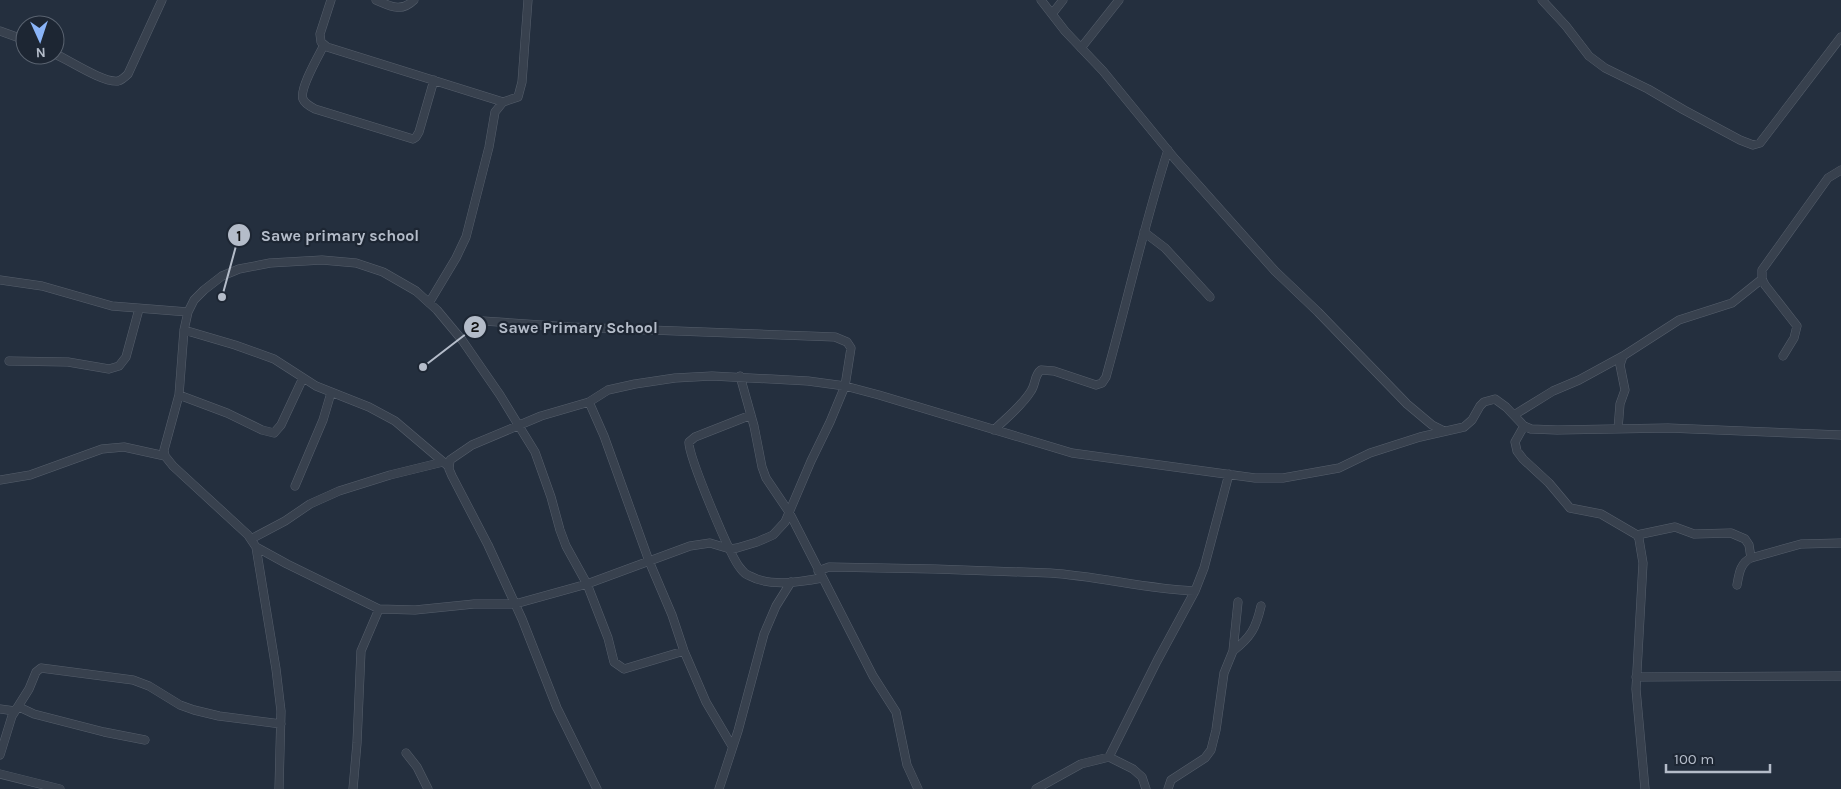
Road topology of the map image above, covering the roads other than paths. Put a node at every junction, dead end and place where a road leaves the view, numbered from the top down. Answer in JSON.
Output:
{"nodes":[{"id":1,"x":162,"y":0,"type":"edge"},
{"id":2,"x":331,"y":0,"type":"edge"},
{"id":3,"x":376,"y":0,"type":"edge"},
{"id":4,"x":414,"y":0,"type":"edge"},
{"id":5,"x":528,"y":0,"type":"edge"},
{"id":6,"x":1041,"y":0,"type":"edge"},
{"id":7,"x":1063,"y":0,"type":"edge"},
{"id":8,"x":1119,"y":0,"type":"edge"},
{"id":9,"x":1542,"y":0,"type":"edge"},
{"id":10,"x":1052,"y":14,"type":"junction"},
{"id":11,"x":0,"y":31,"type":"edge"},
{"id":12,"x":15,"y":36,"type":"edge"},
{"id":13,"x":1841,"y":37,"type":"edge"},
{"id":14,"x":324,"y":45,"type":"junction"},
{"id":15,"x":1081,"y":48,"type":"junction"},
{"id":16,"x":65,"y":59,"type":"edge"},
{"id":17,"x":434,"y":80,"type":"junction"},
{"id":18,"x":503,"y":102,"type":"junction"},
{"id":19,"x":1168,"y":150,"type":"junction"},
{"id":20,"x":1841,"y":170,"type":"edge"},
{"id":21,"x":1144,"y":232,"type":"junction"},
{"id":22,"x":1762,"y":279,"type":"junction"},
{"id":23,"x":0,"y":280,"type":"edge"},
{"id":24,"x":1210,"y":297,"type":"dead end"},
{"id":25,"x":429,"y":303,"type":"junction"},
{"id":26,"x":139,"y":309,"type":"junction"},
{"id":27,"x":188,"y":312,"type":"junction"},
{"id":28,"x":483,"y":321,"type":"dead end"},
{"id":29,"x":184,"y":330,"type":"junction"},
{"id":30,"x":1623,"y":356,"type":"junction"},
{"id":31,"x":1783,"y":356,"type":"dead end"},
{"id":32,"x":9,"y":360,"type":"dead end"},
{"id":33,"x":740,"y":376,"type":"junction"},
{"id":34,"x":302,"y":378,"type":"junction"},
{"id":35,"x":844,"y":386,"type":"junction"},
{"id":36,"x":331,"y":393,"type":"junction"},
{"id":37,"x":179,"y":395,"type":"junction"},
{"id":38,"x":589,"y":402,"type":"junction"},
{"id":39,"x":751,"y":415,"type":"junction"},
{"id":40,"x":1514,"y":415,"type":"junction"},
{"id":41,"x":518,"y":425,"type":"junction"},
{"id":42,"x":1524,"y":426,"type":"junction"},
{"id":43,"x":1618,"y":429,"type":"junction"},
{"id":44,"x":994,"y":430,"type":"junction"},
{"id":45,"x":1444,"y":431,"type":"junction"},
{"id":46,"x":1841,"y":435,"type":"edge"},
{"id":47,"x":165,"y":456,"type":"junction"},
{"id":48,"x":446,"y":464,"type":"junction"},
{"id":49,"x":1229,"y":474,"type":"junction"},
{"id":50,"x":0,"y":480,"type":"edge"},
{"id":51,"x":295,"y":486,"type":"dead end"},
{"id":52,"x":789,"y":512,"type":"junction"},
{"id":53,"x":1637,"y":535,"type":"junction"},
{"id":54,"x":251,"y":539,"type":"junction"},
{"id":55,"x":1841,"y":543,"type":"edge"},
{"id":56,"x":256,"y":547,"type":"junction"},
{"id":57,"x":730,"y":549,"type":"junction"},
{"id":58,"x":1751,"y":558,"type":"junction"},
{"id":59,"x":649,"y":561,"type":"junction"},
{"id":60,"x":820,"y":575,"type":"junction"},
{"id":61,"x":791,"y":582,"type":"junction"},
{"id":62,"x":587,"y":584,"type":"junction"},
{"id":63,"x":1737,"y":585,"type":"dead end"},
{"id":64,"x":1195,"y":591,"type":"junction"},
{"id":65,"x":1238,"y":602,"type":"dead end"},
{"id":66,"x":515,"y":604,"type":"junction"},
{"id":67,"x":1261,"y":606,"type":"dead end"},
{"id":68,"x":380,"y":609,"type":"junction"},
{"id":69,"x":1233,"y":651,"type":"junction"},
{"id":70,"x":684,"y":652,"type":"junction"},
{"id":71,"x":1841,"y":676,"type":"edge"},
{"id":72,"x":1636,"y":677,"type":"junction"},
{"id":73,"x":0,"y":709,"type":"edge"},
{"id":74,"x":17,"y":709,"type":"junction"},
{"id":75,"x":281,"y":724,"type":"junction"},
{"id":76,"x":145,"y":740,"type":"dead end"},
{"id":77,"x":732,"y":746,"type":"junction"},
{"id":78,"x":406,"y":753,"type":"dead end"},
{"id":79,"x":0,"y":755,"type":"edge"},
{"id":80,"x":1109,"y":757,"type":"junction"},
{"id":81,"x":0,"y":774,"type":"edge"},
{"id":82,"x":60,"y":789,"type":"edge"},
{"id":83,"x":279,"y":789,"type":"edge"},
{"id":84,"x":353,"y":789,"type":"edge"},
{"id":85,"x":428,"y":789,"type":"edge"},
{"id":86,"x":597,"y":789,"type":"edge"},
{"id":87,"x":719,"y":789,"type":"edge"},
{"id":88,"x":918,"y":789,"type":"edge"},
{"id":89,"x":1036,"y":789,"type":"edge"},
{"id":90,"x":1146,"y":789,"type":"edge"},
{"id":91,"x":1168,"y":789,"type":"edge"},
{"id":92,"x":1645,"y":789,"type":"edge"}],
"edges":[{"from":1,"to":16,"type":"street"},
{"from":2,"to":14,"type":"street"},
{"from":3,"to":4,"type":"street"},
{"from":5,"to":18,"type":"street"},
{"from":6,"to":10,"type":"street"},
{"from":7,"to":10,"type":"street"},
{"from":8,"to":15,"type":"street"},
{"from":9,"to":13,"type":"street"},
{"from":10,"to":15,"type":"street"},
{"from":11,"to":12,"type":"street"},
{"from":14,"to":17,"type":"street"},
{"from":14,"to":17,"type":"street"},
{"from":15,"to":19,"type":"street"},
{"from":17,"to":18,"type":"street"},
{"from":18,"to":25,"type":"street"},
{"from":19,"to":21,"type":"street"},
{"from":19,"to":45,"type":"street"},
{"from":20,"to":22,"type":"street"},
{"from":21,"to":24,"type":"street"},
{"from":21,"to":44,"type":"street"},
{"from":22,"to":30,"type":"street"},
{"from":22,"to":31,"type":"street"},
{"from":23,"to":26,"type":"street"},
{"from":25,"to":27,"type":"street"},
{"from":25,"to":41,"type":"street"},
{"from":26,"to":27,"type":"street"},
{"from":26,"to":32,"type":"street"},
{"from":27,"to":29,"type":"street"},
{"from":28,"to":35,"type":"street"},
{"from":29,"to":34,"type":"street"},
{"from":29,"to":37,"type":"street"},
{"from":30,"to":40,"type":"street"},
{"from":30,"to":43,"type":"street"},
{"from":33,"to":35,"type":"street"},
{"from":33,"to":38,"type":"street"},
{"from":33,"to":39,"type":"street"},
{"from":34,"to":36,"type":"street"},
{"from":34,"to":37,"type":"street"},
{"from":35,"to":44,"type":"street"},
{"from":35,"to":52,"type":"street"},
{"from":36,"to":48,"type":"street"},
{"from":36,"to":51,"type":"street"},
{"from":37,"to":47,"type":"street"},
{"from":38,"to":41,"type":"street"},
{"from":38,"to":59,"type":"street"},
{"from":39,"to":52,"type":"street"},
{"from":39,"to":57,"type":"street"},
{"from":40,"to":42,"type":"street"},
{"from":40,"to":45,"type":"street"},
{"from":41,"to":48,"type":"street"},
{"from":41,"to":62,"type":"street"},
{"from":42,"to":43,"type":"street"},
{"from":42,"to":53,"type":"street"},
{"from":43,"to":46,"type":"street"},
{"from":44,"to":49,"type":"street"},
{"from":45,"to":49,"type":"street"},
{"from":47,"to":50,"type":"street"},
{"from":47,"to":54,"type":"street"},
{"from":48,"to":54,"type":"street"},
{"from":48,"to":66,"type":"street"},
{"from":49,"to":64,"type":"street"},
{"from":52,"to":57,"type":"street"},
{"from":52,"to":60,"type":"street"},
{"from":53,"to":58,"type":"street"},
{"from":53,"to":72,"type":"street"},
{"from":54,"to":56,"type":"street"},
{"from":55,"to":58,"type":"street"},
{"from":56,"to":68,"type":"street"},
{"from":56,"to":75,"type":"street"},
{"from":57,"to":59,"type":"street"},
{"from":57,"to":61,"type":"street"},
{"from":58,"to":63,"type":"street"},
{"from":59,"to":62,"type":"street"},
{"from":59,"to":70,"type":"street"},
{"from":60,"to":61,"type":"street"},
{"from":60,"to":64,"type":"street"},
{"from":60,"to":88,"type":"street"},
{"from":61,"to":77,"type":"street"},
{"from":62,"to":66,"type":"street"},
{"from":62,"to":70,"type":"street"},
{"from":64,"to":80,"type":"street"},
{"from":65,"to":69,"type":"street"},
{"from":66,"to":68,"type":"street"},
{"from":66,"to":86,"type":"street"},
{"from":67,"to":69,"type":"street"},
{"from":68,"to":84,"type":"street"},
{"from":69,"to":91,"type":"street"},
{"from":70,"to":77,"type":"street"},
{"from":71,"to":72,"type":"street"},
{"from":72,"to":92,"type":"street"},
{"from":73,"to":74,"type":"street"},
{"from":74,"to":75,"type":"street"},
{"from":74,"to":76,"type":"street"},
{"from":74,"to":79,"type":"street"},
{"from":75,"to":83,"type":"street"},
{"from":77,"to":87,"type":"street"},
{"from":78,"to":85,"type":"street"},
{"from":80,"to":89,"type":"street"},
{"from":80,"to":90,"type":"street"},
{"from":81,"to":82,"type":"street"}]}
